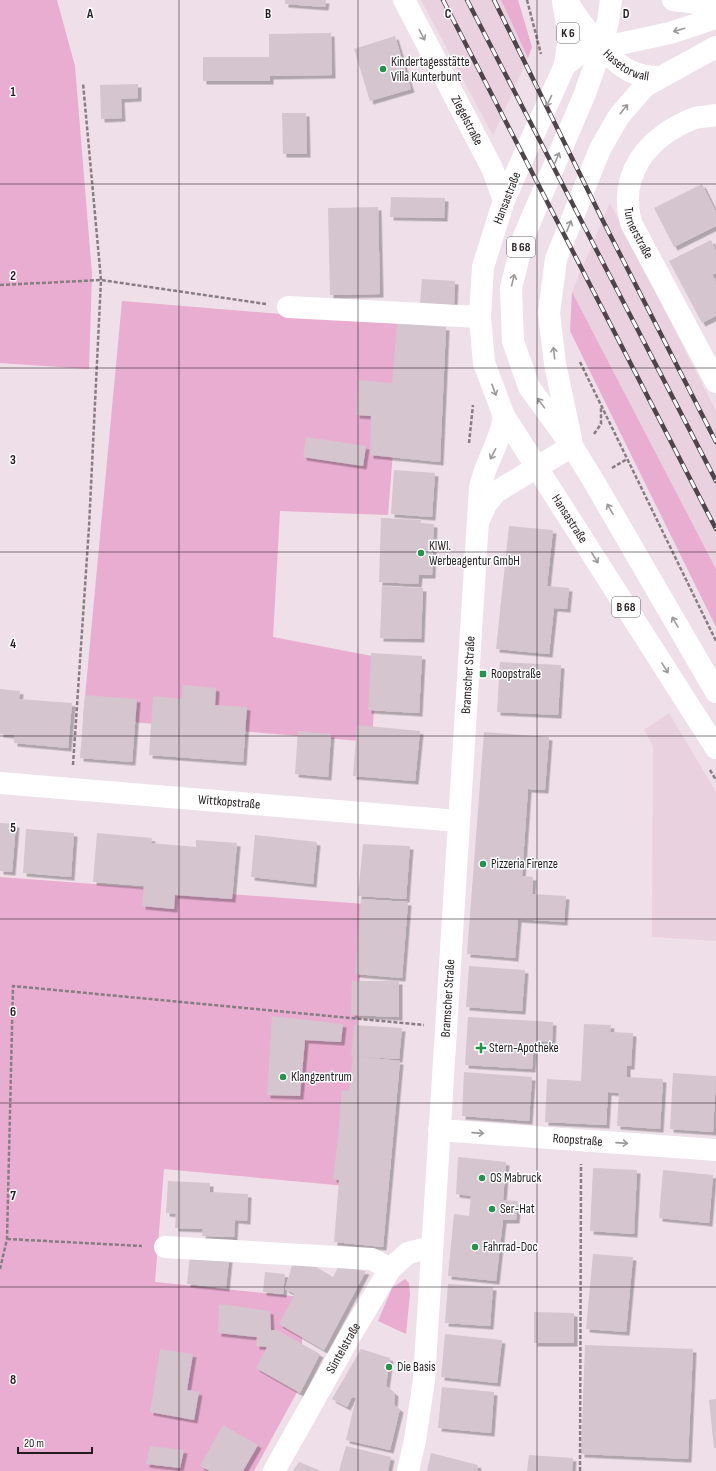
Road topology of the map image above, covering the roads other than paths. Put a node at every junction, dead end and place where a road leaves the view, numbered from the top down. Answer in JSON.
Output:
{"nodes":[{"id":1,"x":404,"y":0,"type":"edge"},
{"id":2,"x":562,"y":0,"type":"edge"},
{"id":3,"x":567,"y":0,"type":"edge"},
{"id":4,"x":611,"y":0,"type":"edge"},
{"id":5,"x":673,"y":0,"type":"edge"},
{"id":6,"x":716,"y":4,"type":"edge"},
{"id":7,"x":716,"y":18,"type":"edge"},
{"id":8,"x":602,"y":46,"type":"junction"},
{"id":9,"x":716,"y":47,"type":"edge"},
{"id":10,"x":565,"y":65,"type":"junction"},
{"id":11,"x":659,"y":77,"type":"junction"},
{"id":12,"x":716,"y":115,"type":"edge"},
{"id":13,"x":504,"y":200,"type":"junction"},
{"id":14,"x":288,"y":307,"type":"road end"},
{"id":15,"x":480,"y":317,"type":"junction"},
{"id":16,"x":716,"y":382,"type":"edge"},
{"id":17,"x":504,"y":416,"type":"junction"},
{"id":18,"x":572,"y":446,"type":"junction"},
{"id":19,"x":536,"y":467,"type":"junction"},
{"id":20,"x":477,"y":525,"type":"junction"},
{"id":21,"x":716,"y":692,"type":"edge"},
{"id":22,"x":716,"y":748,"type":"edge"},
{"id":23,"x":0,"y":782,"type":"edge"},
{"id":24,"x":458,"y":821,"type":"junction"},
{"id":25,"x":439,"y":1130,"type":"junction"},
{"id":26,"x":716,"y":1150,"type":"edge"},
{"id":27,"x":165,"y":1247,"type":"road end"},
{"id":28,"x":432,"y":1247,"type":"junction"},
{"id":29,"x":390,"y":1269,"type":"junction"},
{"id":30,"x":274,"y":1471,"type":"edge"},
{"id":31,"x":408,"y":1471,"type":"edge"}],
"edges":[{"from":1,"to":13,"type":"street","name":"Ziegelstraße","one_way":true},
{"from":2,"to":10,"type":"street","number":"K 6"},
{"from":3,"to":8,"type":"street","number":"K 6"},
{"from":4,"to":8,"type":"street"},
{"from":5,"to":6,"type":"street"},
{"from":7,"to":8,"type":"street","name":"Hasetorwall","number":"B 68","one_way":true},
{"from":8,"to":10,"type":"street","name":"Hansastraße","number":"B 68"},
{"from":8,"to":11,"type":"street","name":"Hasetorwall"},
{"from":18,"to":8,"type":"street","number":"B 68","one_way":true},
{"from":9,"to":11,"type":"street","name":"Hasetorwall","number":"B 68"},
{"from":10,"to":13,"type":"street","name":"Hansastraße","number":"B 68","one_way":true},
{"from":18,"to":11,"type":"street","number":"B 68","one_way":true},
{"from":12,"to":16,"type":"street","name":"Turnerstraße"},
{"from":13,"to":15,"type":"street","name":"Hansastraße","number":"B 68"},
{"from":14,"to":15,"type":"street"},
{"from":15,"to":17,"type":"street","name":"Hansastraße","number":"B 68","one_way":true},
{"from":17,"to":19,"type":"street","name":"Hansastraße","number":"B 68"},
{"from":17,"to":20,"type":"street","name":"Bramscher Straße","one_way":true},
{"from":18,"to":19,"type":"street","name":"Bramscher Straße"},
{"from":21,"to":18,"type":"street","number":"B 68","one_way":true},
{"from":19,"to":20,"type":"street","name":"Bramscher Straße"},
{"from":19,"to":22,"type":"street","name":"Hansastraße","number":"B 68","one_way":true},
{"from":20,"to":24,"type":"street","name":"Bramscher Straße"},
{"from":23,"to":24,"type":"street","name":"Wittkopstraße"},
{"from":24,"to":25,"type":"street","name":"Bramscher Straße"},
{"from":25,"to":26,"type":"street","name":"Roopstraße","one_way":true},
{"from":25,"to":28,"type":"street","name":"Bramscher Straße"},
{"from":27,"to":29,"type":"street"},
{"from":28,"to":29,"type":"street","name":"Süntelstraße"},
{"from":28,"to":31,"type":"street","name":"Bramscher Straße"},
{"from":29,"to":30,"type":"street","name":"Süntelstraße"}]}
